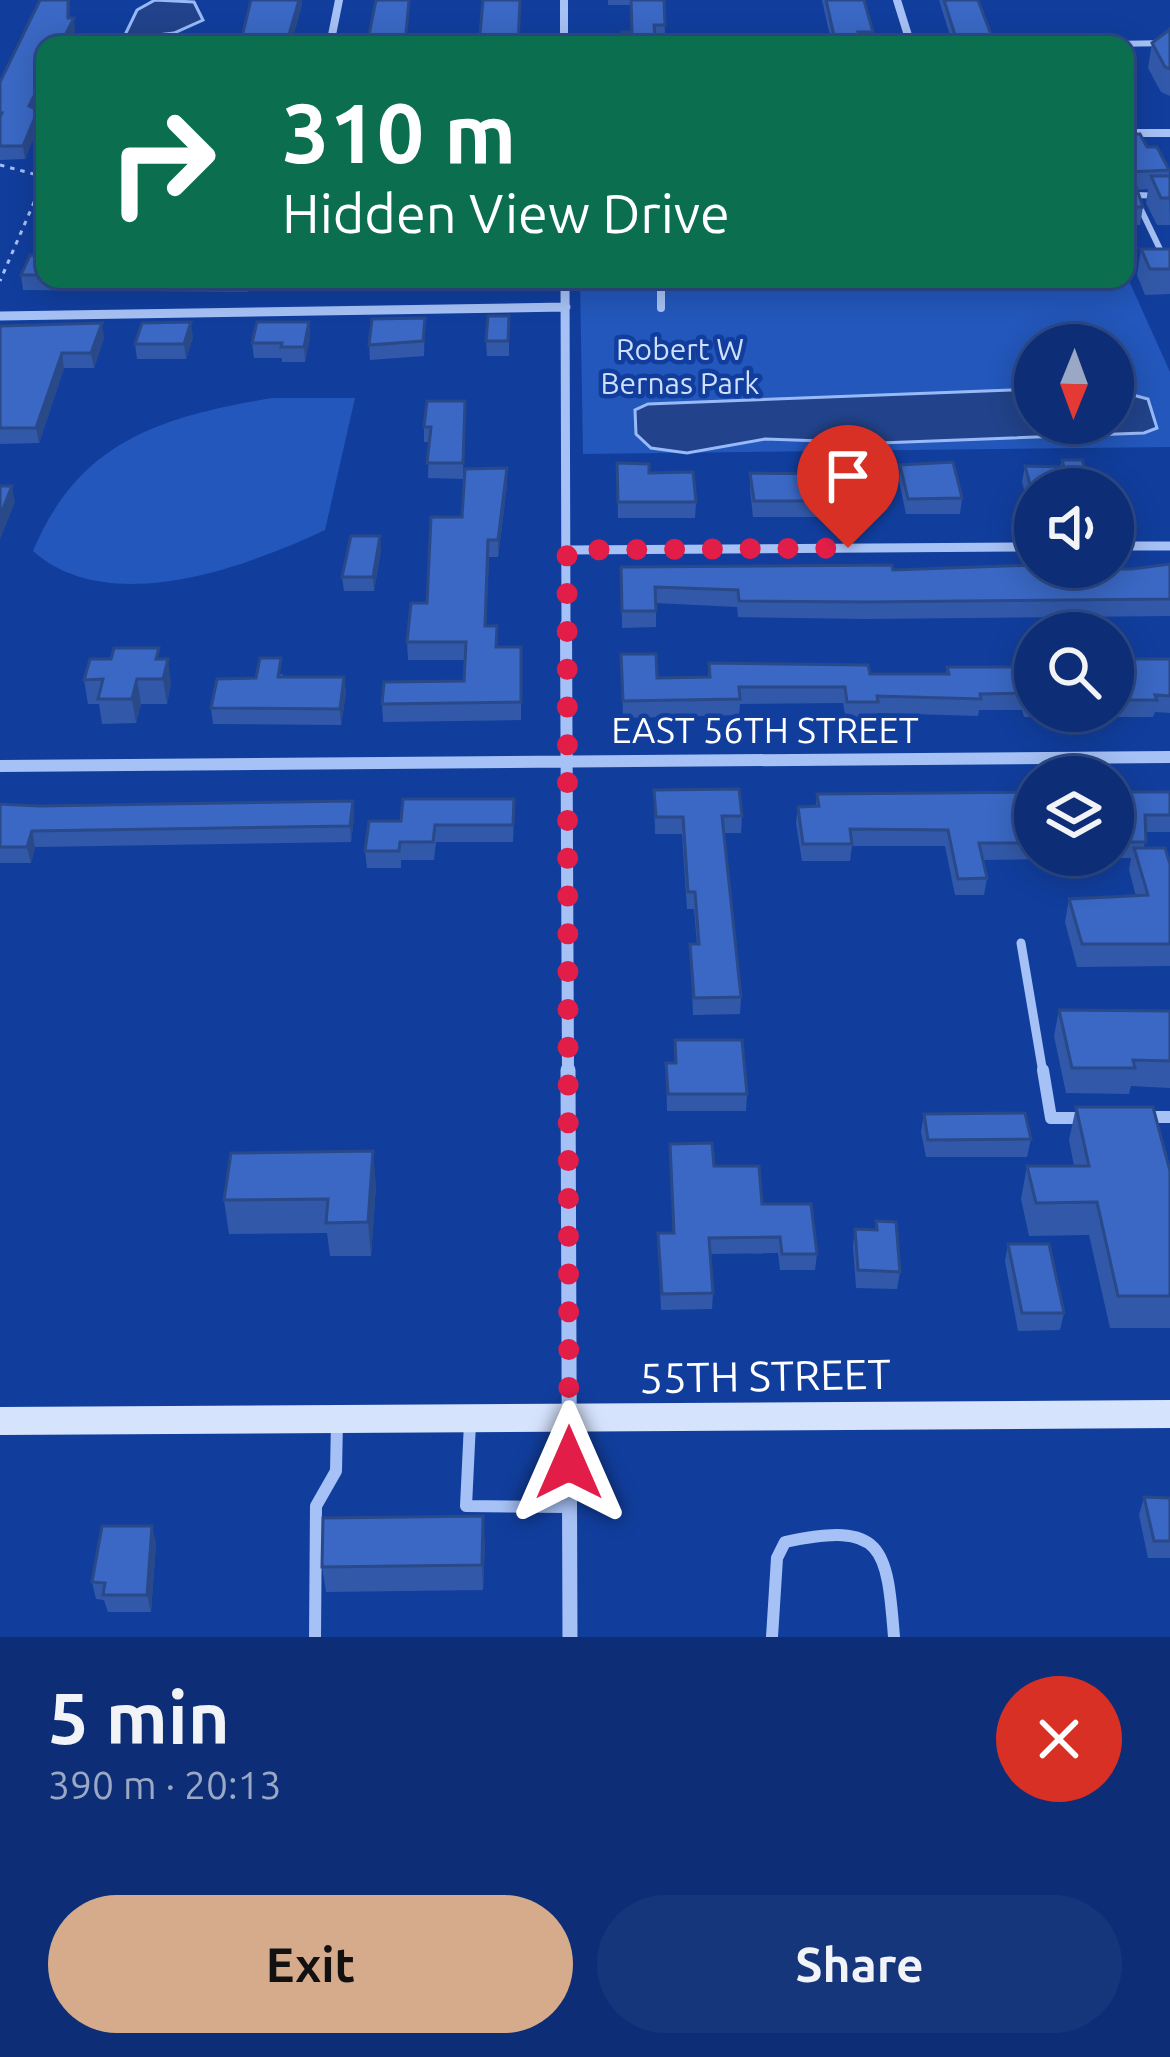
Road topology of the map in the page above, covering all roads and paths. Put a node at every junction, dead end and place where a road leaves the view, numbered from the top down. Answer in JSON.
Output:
{"nodes":[{"id":1,"x":339,"y":0,"type":"edge"},
{"id":2,"x":564,"y":0,"type":"edge"},
{"id":3,"x":897,"y":0,"type":"edge"},
{"id":4,"x":332,"y":36,"type":"edge"},
{"id":5,"x":564,"y":36,"type":"edge"},
{"id":6,"x":908,"y":36,"type":"edge"},
{"id":7,"x":1170,"y":43,"type":"edge"},
{"id":8,"x":1134,"y":44,"type":"edge"},
{"id":9,"x":1170,"y":133,"type":"edge"},
{"id":10,"x":1134,"y":134,"type":"edge"},
{"id":11,"x":0,"y":165,"type":"edge"},
{"id":12,"x":36,"y":175,"type":"edge"},
{"id":13,"x":1170,"y":196,"type":"edge"},
{"id":14,"x":36,"y":198,"type":"edge"},
{"id":15,"x":1170,"y":270,"type":"edge"},
{"id":16,"x":0,"y":280,"type":"edge"},
{"id":17,"x":566,"y":288,"type":"edge"},
{"id":18,"x":661,"y":288,"type":"edge"},
{"id":19,"x":566,"y":307,"type":"junction"},
{"id":20,"x":661,"y":308,"type":"dead end"},
{"id":21,"x":0,"y":316,"type":"edge"},
{"id":22,"x":1134,"y":546,"type":"edge"},
{"id":23,"x":1170,"y":546,"type":"edge"},
{"id":24,"x":1014,"y":547,"type":"edge"},
{"id":25,"x":567,"y":550,"type":"junction"},
{"id":26,"x":1170,"y":757,"type":"edge"},
{"id":27,"x":568,"y":762,"type":"junction"},
{"id":28,"x":0,"y":766,"type":"edge"},
{"id":29,"x":1021,"y":943,"type":"dead end"},
{"id":30,"x":1098,"y":1118,"type":"edge"},
{"id":31,"x":1122,"y":1118,"type":"edge"},
{"id":32,"x":1170,"y":1118,"type":"edge"},
{"id":33,"x":1170,"y":1414,"type":"edge"},
{"id":34,"x":337,"y":1419,"type":"junction"},
{"id":35,"x":471,"y":1420,"type":"junction"},
{"id":36,"x":569,"y":1420,"type":"junction"},
{"id":37,"x":0,"y":1421,"type":"edge"},
{"id":38,"x":569,"y":1507,"type":"junction"},
{"id":39,"x":315,"y":1637,"type":"edge"},
{"id":40,"x":570,"y":1637,"type":"edge"},
{"id":41,"x":772,"y":1637,"type":"edge"},
{"id":42,"x":894,"y":1637,"type":"edge"}],
"edges":[{"from":1,"to":4,"type":"street"},
{"from":2,"to":5,"type":"street"},
{"from":3,"to":6,"type":"street"},
{"from":7,"to":8,"type":"lane"},
{"from":9,"to":10,"type":"street"},
{"from":11,"to":12,"type":"path"},
{"from":13,"to":15,"type":"lane"},
{"from":14,"to":16,"type":"path"},
{"from":17,"to":19,"type":"street"},
{"from":18,"to":20,"type":"lane"},
{"from":19,"to":21,"type":"street"},
{"from":19,"to":25,"type":"street"},
{"from":22,"to":23,"type":"street"},
{"from":24,"to":25,"type":"street"},
{"from":25,"to":27,"type":"street"},
{"from":26,"to":27,"type":"street","name":"EAST 56TH STREET"},
{"from":27,"to":28,"type":"street","name":"EAST 56TH STREET"},
{"from":27,"to":36,"type":"street"},
{"from":29,"to":30,"type":"lane"},
{"from":31,"to":32,"type":"lane"},
{"from":33,"to":36,"type":"main road","name":"55TH STREET"},
{"from":34,"to":35,"type":"main road","name":"55TH STREET"},
{"from":34,"to":37,"type":"main road","name":"55TH STREET"},
{"from":34,"to":39,"type":"lane"},
{"from":35,"to":36,"type":"main road","name":"55TH STREET"},
{"from":35,"to":38,"type":"lane"},
{"from":36,"to":38,"type":"street"},
{"from":38,"to":40,"type":"street"},
{"from":41,"to":42,"type":"lane"}]}
